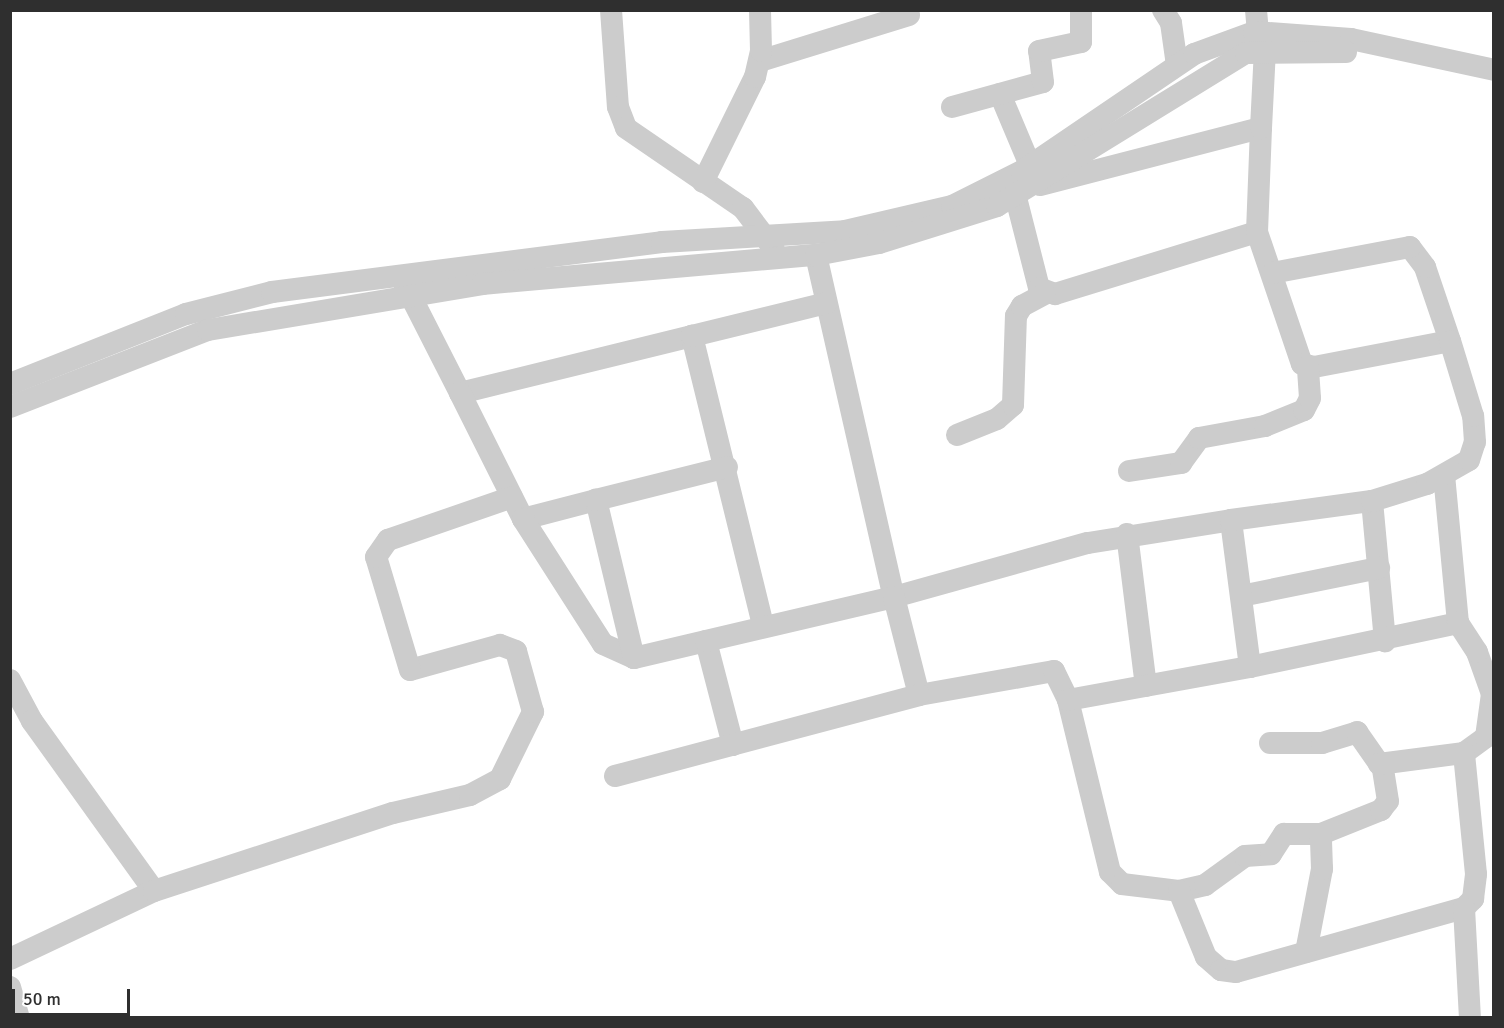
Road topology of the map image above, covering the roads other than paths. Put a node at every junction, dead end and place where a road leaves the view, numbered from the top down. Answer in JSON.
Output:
{"nodes":[{"id":1,"x":611,"y":10,"type":"edge"},
{"id":2,"x":760,"y":10,"type":"edge"},
{"id":3,"x":1081,"y":10,"type":"edge"},
{"id":4,"x":1163,"y":10,"type":"edge"},
{"id":5,"x":909,"y":15,"type":"dead end"},
{"id":6,"x":1259,"y":30,"type":"edge"},
{"id":7,"x":760,"y":61,"type":"junction"},
{"id":8,"x":1177,"y":65,"type":"junction"},
{"id":9,"x":1494,"y":70,"type":"edge"},
{"id":10,"x":1000,"y":94,"type":"junction"},
{"id":11,"x":952,"y":107,"type":"dead end"},
{"id":12,"x":1261,"y":128,"type":"junction"},
{"id":13,"x":1022,"y":181,"type":"junction"},
{"id":14,"x":704,"y":182,"type":"junction"},
{"id":15,"x":1257,"y":232,"type":"junction"},
{"id":16,"x":768,"y":238,"type":"junction"},
{"id":17,"x":618,"y":247,"type":"junction"},
{"id":18,"x":816,"y":255,"type":"junction"},
{"id":19,"x":778,"y":259,"type":"junction"},
{"id":20,"x":623,"y":272,"type":"junction"},
{"id":21,"x":1274,"y":273,"type":"junction"},
{"id":22,"x":405,"y":284,"type":"junction"},
{"id":23,"x":1045,"y":294,"type":"junction"},
{"id":24,"x":826,"y":303,"type":"junction"},
{"id":25,"x":692,"y":336,"type":"junction"},
{"id":26,"x":1450,"y":340,"type":"junction"},
{"id":27,"x":1308,"y":366,"type":"junction"},
{"id":28,"x":10,"y":384,"type":"edge"},
{"id":29,"x":460,"y":393,"type":"junction"},
{"id":30,"x":10,"y":407,"type":"edge"},
{"id":31,"x":957,"y":435,"type":"dead end"},
{"id":32,"x":727,"y":467,"type":"junction"},
{"id":33,"x":1129,"y":471,"type":"dead end"},
{"id":34,"x":1444,"y":476,"type":"junction"},
{"id":35,"x":596,"y":500,"type":"junction"},
{"id":36,"x":500,"y":501,"type":"junction"},
{"id":37,"x":1372,"y":501,"type":"junction"},
{"id":38,"x":523,"y":519,"type":"junction"},
{"id":39,"x":1231,"y":520,"type":"junction"},
{"id":40,"x":1127,"y":534,"type":"junction"},
{"id":41,"x":1379,"y":567,"type":"junction"},
{"id":42,"x":1241,"y":596,"type":"junction"},
{"id":43,"x":894,"y":597,"type":"junction"},
{"id":44,"x":1458,"y":622,"type":"junction"},
{"id":45,"x":763,"y":625,"type":"junction"},
{"id":46,"x":706,"y":641,"type":"junction"},
{"id":47,"x":1386,"y":641,"type":"junction"},
{"id":48,"x":634,"y":658,"type":"junction"},
{"id":49,"x":1250,"y":667,"type":"junction"},
{"id":50,"x":10,"y":680,"type":"edge"},
{"id":51,"x":1146,"y":686,"type":"junction"},
{"id":52,"x":1493,"y":694,"type":"edge"},
{"id":53,"x":919,"y":695,"type":"junction"},
{"id":54,"x":1068,"y":700,"type":"junction"},
{"id":55,"x":1270,"y":743,"type":"dead end"},
{"id":56,"x":734,"y":746,"type":"junction"},
{"id":57,"x":1464,"y":753,"type":"junction"},
{"id":58,"x":1382,"y":764,"type":"junction"},
{"id":59,"x":615,"y":776,"type":"dead end"},
{"id":60,"x":1321,"y":834,"type":"junction"},
{"id":61,"x":1179,"y":891,"type":"junction"},
{"id":62,"x":146,"y":894,"type":"junction"},
{"id":63,"x":1464,"y":908,"type":"junction"},
{"id":64,"x":1306,"y":952,"type":"junction"},
{"id":65,"x":10,"y":959,"type":"edge"},
{"id":66,"x":10,"y":987,"type":"edge"},
{"id":67,"x":19,"y":1017,"type":"edge"},
{"id":68,"x":1470,"y":1017,"type":"edge"}],
"edges":[{"from":1,"to":14,"type":"street"},
{"from":2,"to":7,"type":"street"},
{"from":3,"to":10,"type":"street"},
{"from":4,"to":8,"type":"street"},
{"from":5,"to":7,"type":"street"},
{"from":6,"to":8,"type":"street"},
{"from":6,"to":9,"type":"street"},
{"from":6,"to":12,"type":"street"},
{"from":6,"to":13,"type":"street"},
{"from":7,"to":14,"type":"street"},
{"from":8,"to":13,"type":"street"},
{"from":10,"to":11,"type":"street"},
{"from":10,"to":13,"type":"street"},
{"from":12,"to":13,"type":"street"},
{"from":12,"to":15,"type":"street"},
{"from":13,"to":16,"type":"street"},
{"from":13,"to":18,"type":"street"},
{"from":13,"to":23,"type":"street"},
{"from":14,"to":16,"type":"street"},
{"from":15,"to":21,"type":"street"},
{"from":15,"to":23,"type":"street"},
{"from":16,"to":17,"type":"street"},
{"from":16,"to":19,"type":"street"},
{"from":17,"to":20,"type":"street"},
{"from":17,"to":22,"type":"street"},
{"from":18,"to":19,"type":"street"},
{"from":18,"to":24,"type":"street"},
{"from":19,"to":20,"type":"street"},
{"from":20,"to":22,"type":"street"},
{"from":21,"to":26,"type":"street"},
{"from":21,"to":27,"type":"street"},
{"from":22,"to":28,"type":"street"},
{"from":22,"to":29,"type":"street"},
{"from":22,"to":30,"type":"street"},
{"from":23,"to":31,"type":"street"},
{"from":24,"to":25,"type":"street"},
{"from":24,"to":43,"type":"street"},
{"from":25,"to":29,"type":"street"},
{"from":25,"to":32,"type":"street"},
{"from":26,"to":27,"type":"street"},
{"from":26,"to":34,"type":"street"},
{"from":27,"to":33,"type":"street"},
{"from":29,"to":36,"type":"street"},
{"from":32,"to":35,"type":"street"},
{"from":32,"to":45,"type":"street"},
{"from":34,"to":37,"type":"street"},
{"from":34,"to":44,"type":"street"},
{"from":35,"to":38,"type":"street"},
{"from":35,"to":48,"type":"street"},
{"from":36,"to":38,"type":"street"},
{"from":36,"to":62,"type":"street"},
{"from":37,"to":39,"type":"street"},
{"from":37,"to":41,"type":"street"},
{"from":38,"to":48,"type":"street"},
{"from":39,"to":40,"type":"street"},
{"from":39,"to":42,"type":"street"},
{"from":40,"to":43,"type":"street"},
{"from":40,"to":51,"type":"street"},
{"from":41,"to":42,"type":"street"},
{"from":41,"to":47,"type":"street"},
{"from":42,"to":49,"type":"street"},
{"from":43,"to":45,"type":"street"},
{"from":43,"to":53,"type":"street"},
{"from":44,"to":47,"type":"street"},
{"from":44,"to":52,"type":"street"},
{"from":45,"to":46,"type":"street"},
{"from":46,"to":48,"type":"street"},
{"from":46,"to":56,"type":"street"},
{"from":47,"to":49,"type":"street"},
{"from":49,"to":51,"type":"street"},
{"from":50,"to":62,"type":"street"},
{"from":51,"to":54,"type":"street"},
{"from":52,"to":57,"type":"street"},
{"from":53,"to":54,"type":"street"},
{"from":53,"to":56,"type":"street"},
{"from":54,"to":61,"type":"street"},
{"from":55,"to":58,"type":"street"},
{"from":56,"to":59,"type":"street"},
{"from":57,"to":58,"type":"street"},
{"from":57,"to":63,"type":"street"},
{"from":58,"to":60,"type":"street"},
{"from":60,"to":61,"type":"street"},
{"from":60,"to":64,"type":"street"},
{"from":61,"to":64,"type":"street"},
{"from":62,"to":65,"type":"street"},
{"from":63,"to":64,"type":"street"},
{"from":63,"to":68,"type":"street"},
{"from":66,"to":67,"type":"street"}]}
